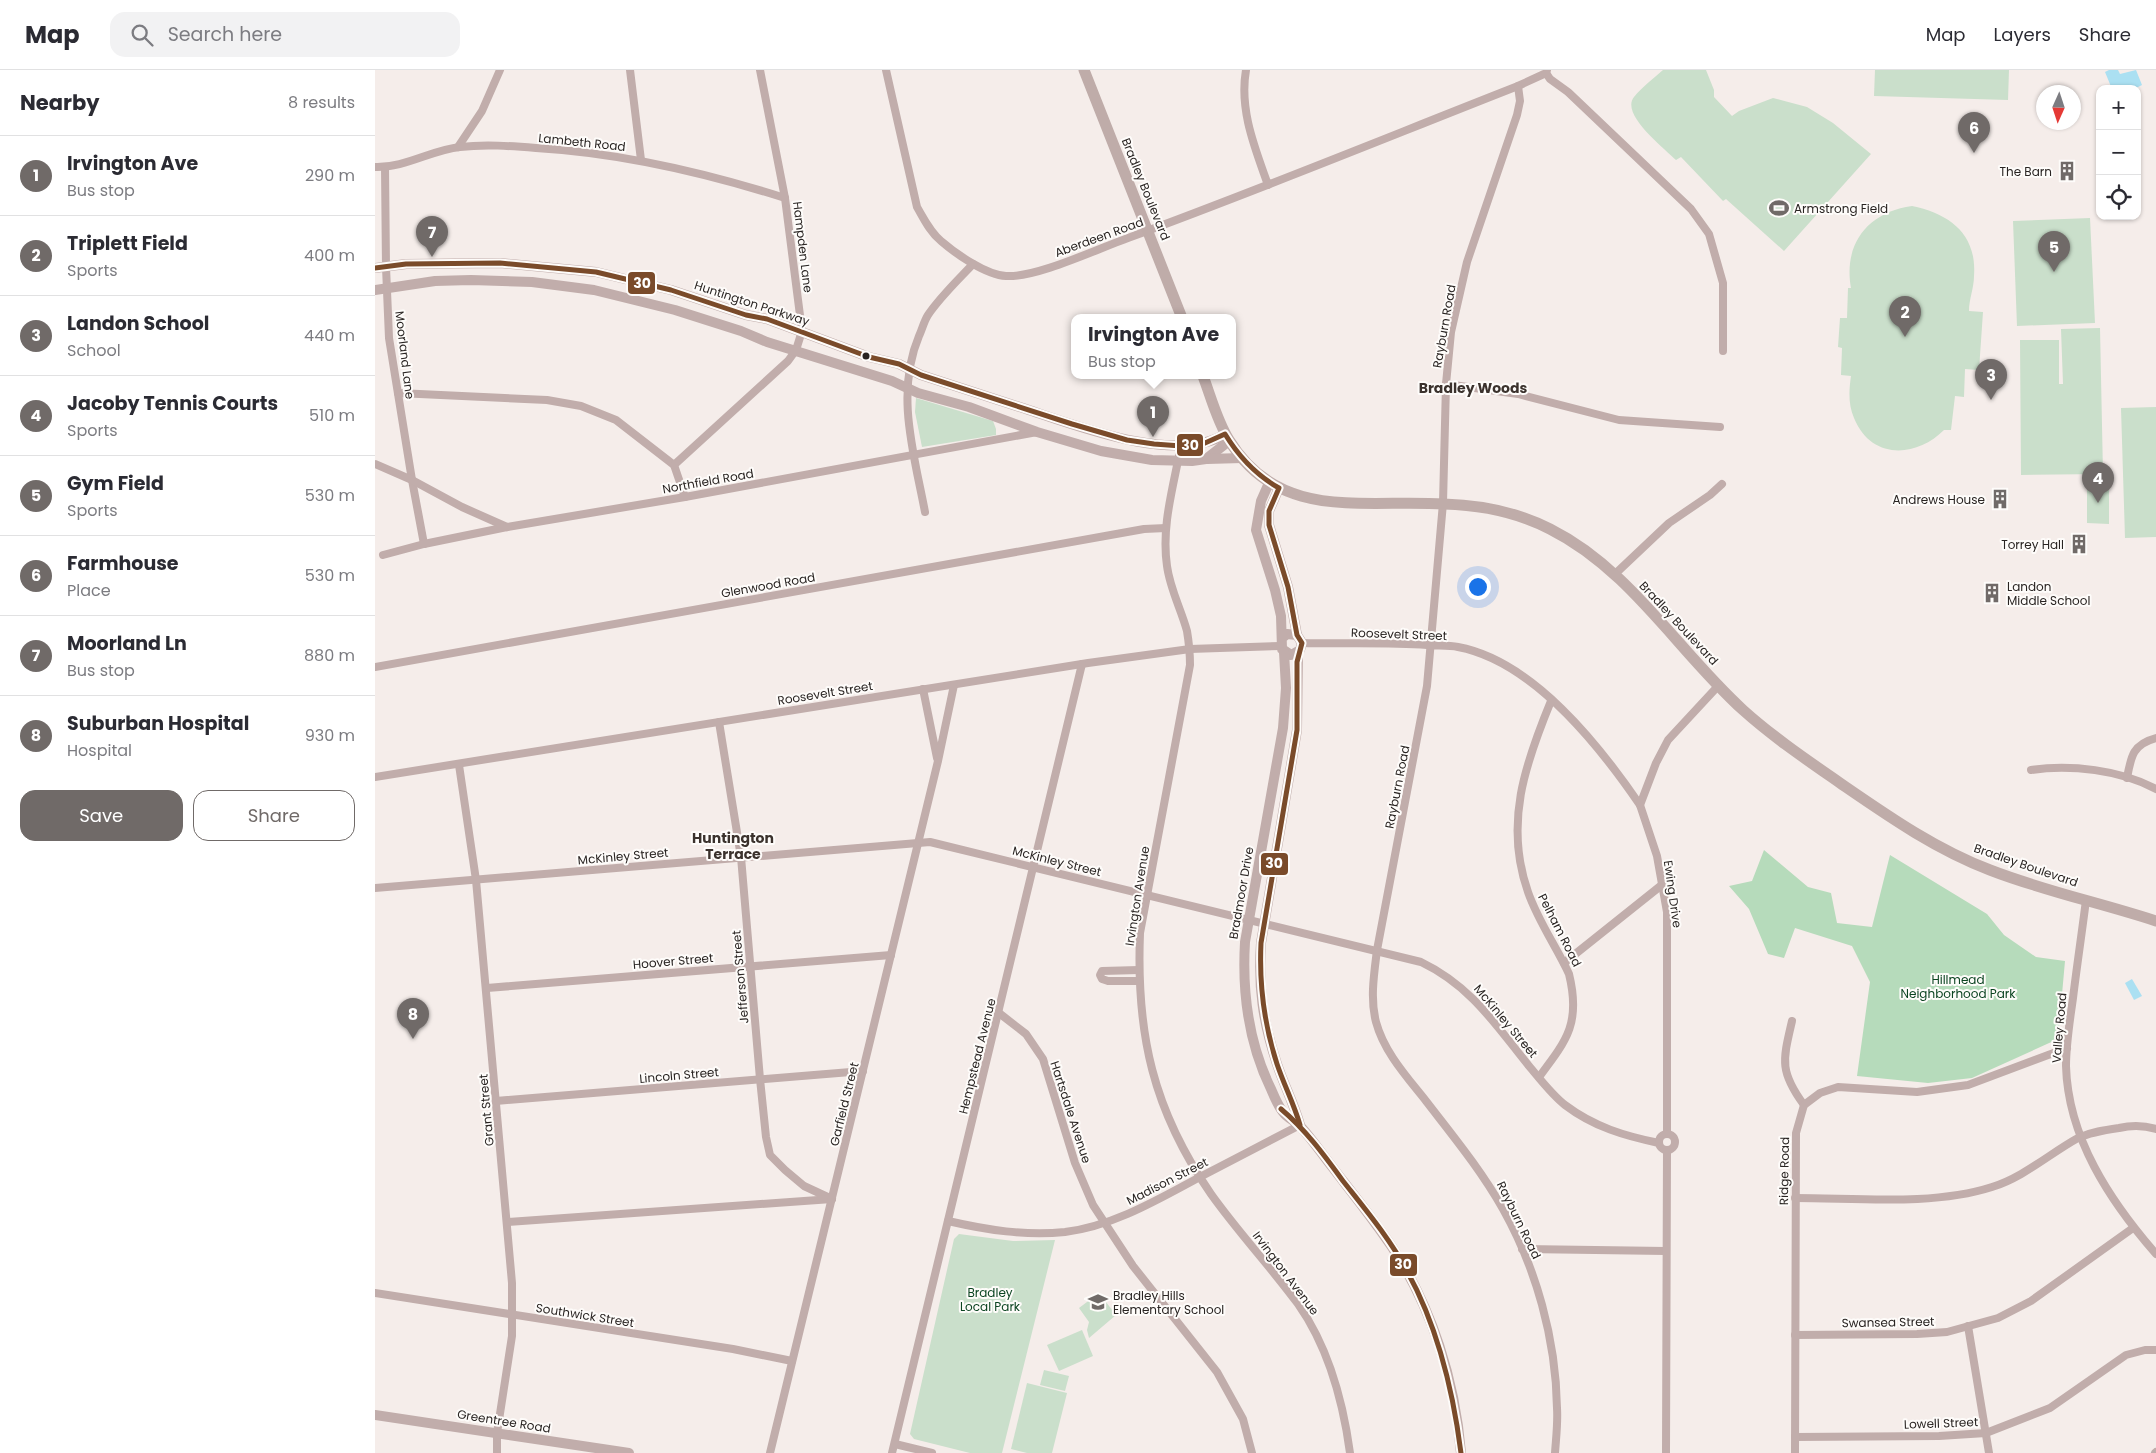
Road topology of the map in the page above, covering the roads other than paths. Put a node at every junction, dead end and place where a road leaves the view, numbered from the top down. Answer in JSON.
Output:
{"nodes":[{"id":1,"x":500,"y":70,"type":"edge"},
{"id":2,"x":629,"y":70,"type":"edge"},
{"id":3,"x":760,"y":70,"type":"edge"},
{"id":4,"x":886,"y":70,"type":"edge"},
{"id":5,"x":1084,"y":70,"type":"edge"},
{"id":6,"x":1246,"y":70,"type":"edge"},
{"id":7,"x":1547,"y":71,"type":"edge"},
{"id":8,"x":1518,"y":86,"type":"junction"},
{"id":9,"x":459,"y":147,"type":"junction"},
{"id":10,"x":641,"y":160,"type":"junction"},
{"id":11,"x":375,"y":167,"type":"edge"},
{"id":12,"x":385,"y":167,"type":"junction"},
{"id":13,"x":1268,"y":185,"type":"junction"},
{"id":14,"x":785,"y":198,"type":"junction"},
{"id":15,"x":1148,"y":231,"type":"junction"},
{"id":16,"x":973,"y":264,"type":"junction"},
{"id":17,"x":386,"y":267,"type":"junction"},
{"id":18,"x":375,"y":268,"type":"edge"},
{"id":19,"x":387,"y":289,"type":"junction"},
{"id":20,"x":375,"y":290,"type":"edge"},
{"id":21,"x":1180,"y":314,"type":"edge"},
{"id":22,"x":802,"y":332,"type":"junction"},
{"id":23,"x":796,"y":350,"type":"junction"},
{"id":24,"x":1723,"y":351,"type":"dead end"},
{"id":25,"x":909,"y":370,"type":"junction"},
{"id":26,"x":1204,"y":379,"type":"edge"},
{"id":27,"x":1446,"y":384,"type":"junction"},
{"id":28,"x":906,"y":387,"type":"junction"},
{"id":29,"x":398,"y":393,"type":"junction"},
{"id":30,"x":1042,"y":415,"type":"junction"},
{"id":31,"x":1720,"y":427,"type":"dead end"},
{"id":32,"x":1037,"y":432,"type":"junction"},
{"id":33,"x":1227,"y":437,"type":"junction"},
{"id":34,"x":1181,"y":445,"type":"junction"},
{"id":35,"x":915,"y":456,"type":"junction"},
{"id":36,"x":1242,"y":458,"type":"junction"},
{"id":37,"x":1207,"y":459,"type":"junction"},
{"id":38,"x":1178,"y":462,"type":"junction"},
{"id":39,"x":375,"y":464,"type":"edge"},
{"id":40,"x":674,"y":465,"type":"junction"},
{"id":41,"x":412,"y":480,"type":"junction"},
{"id":42,"x":1722,"y":484,"type":"dead end"},
{"id":43,"x":1274,"y":485,"type":"junction"},
{"id":44,"x":685,"y":496,"type":"junction"},
{"id":45,"x":1443,"y":504,"type":"junction"},
{"id":46,"x":925,"y":512,"type":"dead end"},
{"id":47,"x":507,"y":527,"type":"junction"},
{"id":48,"x":1166,"y":528,"type":"junction"},
{"id":49,"x":424,"y":544,"type":"junction"},
{"id":50,"x":383,"y":555,"type":"dead end"},
{"id":51,"x":1614,"y":575,"type":"junction"},
{"id":52,"x":1299,"y":643,"type":"junction"},
{"id":53,"x":1282,"y":645,"type":"junction"},
{"id":54,"x":1432,"y":645,"type":"junction"},
{"id":55,"x":1190,"y":649,"type":"junction"},
{"id":56,"x":1082,"y":664,"type":"junction"},
{"id":57,"x":375,"y":667,"type":"edge"},
{"id":58,"x":954,"y":684,"type":"junction"},
{"id":59,"x":1719,"y":686,"type":"junction"},
{"id":60,"x":923,"y":689,"type":"junction"},
{"id":61,"x":1551,"y":700,"type":"junction"},
{"id":62,"x":719,"y":722,"type":"junction"},
{"id":63,"x":2156,"y":738,"type":"edge"},
{"id":64,"x":938,"y":761,"type":"junction"},
{"id":65,"x":459,"y":765,"type":"junction"},
{"id":66,"x":2031,"y":770,"type":"dead end"},
{"id":67,"x":375,"y":777,"type":"edge"},
{"id":68,"x":2127,"y":778,"type":"junction"},
{"id":69,"x":2156,"y":789,"type":"edge"},
{"id":70,"x":1640,"y":805,"type":"junction"},
{"id":71,"x":917,"y":843,"type":"junction"},
{"id":72,"x":741,"y":857,"type":"junction"},
{"id":73,"x":1034,"y":867,"type":"junction"},
{"id":74,"x":476,"y":880,"type":"junction"},
{"id":75,"x":1663,"y":884,"type":"junction"},
{"id":76,"x":375,"y":888,"type":"edge"},
{"id":77,"x":1147,"y":895,"type":"junction"},
{"id":78,"x":2086,"y":900,"type":"junction"},
{"id":79,"x":1249,"y":920,"type":"junction"},
{"id":80,"x":2156,"y":920,"type":"edge"},
{"id":81,"x":1264,"y":924,"type":"junction"},
{"id":82,"x":1377,"y":950,"type":"junction"},
{"id":83,"x":891,"y":955,"type":"junction"},
{"id":84,"x":1564,"y":963,"type":"junction"},
{"id":85,"x":750,"y":966,"type":"junction"},
{"id":86,"x":1139,"y":970,"type":"junction"},
{"id":87,"x":1139,"y":982,"type":"junction"},
{"id":88,"x":487,"y":988,"type":"junction"},
{"id":89,"x":999,"y":1013,"type":"junction"},
{"id":90,"x":1792,"y":1022,"type":"dead end"},
{"id":91,"x":2067,"y":1048,"type":"junction"},
{"id":92,"x":863,"y":1070,"type":"junction"},
{"id":93,"x":1539,"y":1077,"type":"junction"},
{"id":94,"x":760,"y":1079,"type":"junction"},
{"id":95,"x":496,"y":1101,"type":"junction"},
{"id":96,"x":1804,"y":1104,"type":"junction"},
{"id":97,"x":1300,"y":1126,"type":"junction"},
{"id":98,"x":2156,"y":1129,"type":"edge"},
{"id":99,"x":1667,"y":1134,"type":"junction"},
{"id":100,"x":2079,"y":1138,"type":"junction"},
{"id":101,"x":1659,"y":1142,"type":"junction"},
{"id":102,"x":1667,"y":1150,"type":"junction"},
{"id":103,"x":1201,"y":1177,"type":"junction"},
{"id":104,"x":1795,"y":1198,"type":"junction"},
{"id":105,"x":832,"y":1199,"type":"junction"},
{"id":106,"x":507,"y":1222,"type":"junction"},
{"id":107,"x":948,"y":1222,"type":"junction"},
{"id":108,"x":1103,"y":1222,"type":"junction"},
{"id":109,"x":2133,"y":1228,"type":"junction"},
{"id":110,"x":1522,"y":1250,"type":"junction"},
{"id":111,"x":1666,"y":1251,"type":"junction"},
{"id":112,"x":2156,"y":1254,"type":"edge"},
{"id":113,"x":375,"y":1293,"type":"edge"},
{"id":114,"x":512,"y":1315,"type":"junction"},
{"id":115,"x":1968,"y":1326,"type":"junction"},
{"id":116,"x":1795,"y":1335,"type":"junction"},
{"id":117,"x":2156,"y":1350,"type":"edge"},
{"id":118,"x":792,"y":1361,"type":"junction"},
{"id":119,"x":375,"y":1415,"type":"edge"},
{"id":120,"x":497,"y":1433,"type":"junction"},
{"id":121,"x":1986,"y":1433,"type":"junction"},
{"id":122,"x":1795,"y":1437,"type":"junction"},
{"id":123,"x":895,"y":1444,"type":"junction"},
{"id":124,"x":497,"y":1453,"type":"edge"},
{"id":125,"x":625,"y":1453,"type":"edge"},
{"id":126,"x":770,"y":1453,"type":"edge"},
{"id":127,"x":892,"y":1453,"type":"edge"},
{"id":128,"x":932,"y":1453,"type":"edge"},
{"id":129,"x":1252,"y":1453,"type":"edge"},
{"id":130,"x":1350,"y":1453,"type":"edge"},
{"id":131,"x":1461,"y":1453,"type":"edge"},
{"id":132,"x":1555,"y":1453,"type":"edge"},
{"id":133,"x":1666,"y":1453,"type":"edge"},
{"id":134,"x":1795,"y":1453,"type":"edge"},
{"id":135,"x":1989,"y":1453,"type":"edge"}],
"edges":[{"from":1,"to":9,"type":"street"},
{"from":2,"to":10,"type":"street"},
{"from":3,"to":14,"type":"street","name":"Hampden Lane"},
{"from":4,"to":16,"type":"street","name":"Aberdeen Road"},
{"from":5,"to":15,"type":"main road","name":"Bradley Boulevard"},
{"from":6,"to":13,"type":"street"},
{"from":7,"to":8,"type":"street","name":"Aberdeen Road"},
{"from":7,"to":24,"type":"street"},
{"from":8,"to":13,"type":"street","name":"Aberdeen Road"},
{"from":8,"to":27,"type":"street","name":"Rayburn Road"},
{"from":9,"to":10,"type":"street","name":"Lambeth Road"},
{"from":9,"to":12,"type":"street","name":"Lambeth Road"},
{"from":10,"to":14,"type":"street","name":"Lambeth Road"},
{"from":11,"to":12,"type":"street","name":"Lambeth Road"},
{"from":12,"to":17,"type":"street","name":"Moorland Lane"},
{"from":13,"to":15,"type":"street","name":"Aberdeen Road"},
{"from":14,"to":22,"type":"street","name":"Hampden Lane"},
{"from":15,"to":16,"type":"street","name":"Aberdeen Road"},
{"from":15,"to":21,"type":"main road","name":"Bradley Boulevard"},
{"from":16,"to":25,"type":"street"},
{"from":17,"to":18,"type":"street","name":"Huntington Parkway"},
{"from":17,"to":19,"type":"street","name":"Moorland Lane"},
{"from":17,"to":22,"type":"street","name":"Huntington Parkway"},
{"from":19,"to":20,"type":"street"},
{"from":19,"to":23,"type":"street"},
{"from":19,"to":29,"type":"street","name":"Moorland Lane"},
{"from":22,"to":23,"type":"street","name":"Hampden Lane"},
{"from":22,"to":25,"type":"street","name":"Huntington Parkway"},
{"from":23,"to":28,"type":"street"},
{"from":23,"to":40,"type":"street","name":"Hampden Lane"},
{"from":25,"to":28,"type":"street"},
{"from":25,"to":30,"type":"street","name":"Huntington Parkway"},
{"from":26,"to":33,"type":"main road","name":"Bradley Boulevard"},
{"from":27,"to":31,"type":"street"},
{"from":27,"to":45,"type":"street","name":"Rayburn Road"},
{"from":28,"to":32,"type":"street"},
{"from":28,"to":35,"type":"street"},
{"from":29,"to":40,"type":"street"},
{"from":29,"to":41,"type":"street","name":"Moorland Lane"},
{"from":30,"to":32,"type":"street"},
{"from":30,"to":34,"type":"street","name":"Huntington Parkway"},
{"from":32,"to":35,"type":"street","name":"Northfield Road"},
{"from":32,"to":38,"type":"street"},
{"from":33,"to":34,"type":"street","name":"Huntington Parkway"},
{"from":33,"to":36,"type":"main road","name":"Bradley Boulevard"},
{"from":33,"to":37,"type":"street"},
{"from":34,"to":38,"type":"street","name":"Irvington Avenue"},
{"from":35,"to":44,"type":"street","name":"Northfield Road"},
{"from":35,"to":46,"type":"street"},
{"from":36,"to":37,"type":"street"},
{"from":36,"to":43,"type":"main road","name":"Bradley Boulevard"},
{"from":37,"to":38,"type":"street"},
{"from":38,"to":48,"type":"street","name":"Irvington Avenue"},
{"from":39,"to":41,"type":"street"},
{"from":40,"to":44,"type":"street"},
{"from":41,"to":47,"type":"street"},
{"from":41,"to":49,"type":"street","name":"Moorland Lane"},
{"from":42,"to":51,"type":"street"},
{"from":43,"to":45,"type":"main road","name":"Bradley Boulevard"},
{"from":43,"to":52,"type":"street","name":"Bradmoor Drive"},
{"from":43,"to":53,"type":"street","name":"Bradmoor Drive"},
{"from":44,"to":47,"type":"street","name":"Northfield Road"},
{"from":45,"to":51,"type":"main road","name":"Bradley Boulevard"},
{"from":45,"to":54,"type":"street","name":"Rayburn Road"},
{"from":47,"to":49,"type":"street","name":"Northfield Road"},
{"from":48,"to":55,"type":"street","name":"Irvington Avenue"},
{"from":48,"to":57,"type":"street","name":"Glenwood Road"},
{"from":49,"to":50,"type":"street","name":"Northfield Road"},
{"from":51,"to":59,"type":"main road","name":"Bradley Boulevard"},
{"from":52,"to":53,"type":"street"},
{"from":52,"to":53,"type":"street"},
{"from":52,"to":54,"type":"street","name":"Roosevelt Street"},
{"from":52,"to":81,"type":"street","name":"Bradmoor Drive"},
{"from":53,"to":55,"type":"street","name":"Roosevelt Street"},
{"from":53,"to":79,"type":"street","name":"Bradmoor Drive"},
{"from":54,"to":61,"type":"street","name":"Roosevelt Street"},
{"from":54,"to":82,"type":"street","name":"Rayburn Road"},
{"from":55,"to":56,"type":"street","name":"Roosevelt Street"},
{"from":55,"to":77,"type":"street","name":"Irvington Avenue"},
{"from":56,"to":58,"type":"street","name":"Roosevelt Street"},
{"from":56,"to":73,"type":"street","name":"Hempstead Avenue"},
{"from":58,"to":60,"type":"street","name":"Roosevelt Street"},
{"from":58,"to":64,"type":"street","name":"Garfield Street"},
{"from":59,"to":70,"type":"street"},
{"from":59,"to":78,"type":"main road","name":"Bradley Boulevard"},
{"from":60,"to":62,"type":"street","name":"Roosevelt Street"},
{"from":60,"to":64,"type":"street","name":"Garfield Street"},
{"from":61,"to":70,"type":"street","name":"Roosevelt Street"},
{"from":61,"to":84,"type":"street","name":"Pelham Road"},
{"from":62,"to":65,"type":"street","name":"Roosevelt Street"},
{"from":62,"to":72,"type":"street","name":"Jefferson Street"},
{"from":63,"to":68,"type":"street"},
{"from":64,"to":71,"type":"street","name":"Garfield Street"},
{"from":65,"to":67,"type":"street","name":"Roosevelt Street"},
{"from":65,"to":74,"type":"street","name":"Grant Street"},
{"from":66,"to":68,"type":"street"},
{"from":68,"to":69,"type":"street"},
{"from":70,"to":75,"type":"street","name":"Ewing Drive"},
{"from":71,"to":72,"type":"street","name":"McKinley Street"},
{"from":71,"to":73,"type":"street","name":"McKinley Street"},
{"from":71,"to":83,"type":"street","name":"Garfield Street"},
{"from":72,"to":74,"type":"street","name":"McKinley Street"},
{"from":72,"to":85,"type":"street","name":"Jefferson Street"},
{"from":73,"to":77,"type":"street","name":"McKinley Street"},
{"from":73,"to":89,"type":"street","name":"Hempstead Avenue"},
{"from":74,"to":76,"type":"street","name":"McKinley Street"},
{"from":74,"to":88,"type":"street","name":"Grant Street"},
{"from":75,"to":84,"type":"street"},
{"from":75,"to":99,"type":"street","name":"Ewing Drive"},
{"from":77,"to":79,"type":"street","name":"McKinley Street"},
{"from":77,"to":86,"type":"street","name":"Irvington Avenue"},
{"from":78,"to":80,"type":"main road","name":"Bradley Boulevard"},
{"from":78,"to":91,"type":"street","name":"Valley Road"},
{"from":79,"to":81,"type":"street","name":"McKinley Street"},
{"from":79,"to":97,"type":"street","name":"Bradmoor Drive"},
{"from":81,"to":82,"type":"street","name":"McKinley Street"},
{"from":81,"to":97,"type":"street","name":"Bradmoor Drive"},
{"from":82,"to":93,"type":"street","name":"McKinley Street"},
{"from":82,"to":110,"type":"street","name":"Rayburn Road"},
{"from":83,"to":85,"type":"street","name":"Hoover Street"},
{"from":83,"to":92,"type":"street","name":"Garfield Street"},
{"from":84,"to":93,"type":"street","name":"Pelham Road"},
{"from":85,"to":88,"type":"street","name":"Hoover Street"},
{"from":85,"to":94,"type":"street","name":"Jefferson Street"},
{"from":86,"to":87,"type":"street","name":"Irvington Avenue"},
{"from":86,"to":87,"type":"street"},
{"from":87,"to":103,"type":"street","name":"Irvington Avenue"},
{"from":88,"to":95,"type":"street","name":"Grant Street"},
{"from":89,"to":107,"type":"street","name":"Hempstead Avenue"},
{"from":89,"to":108,"type":"street","name":"Hartsdale Avenue"},
{"from":90,"to":96,"type":"street"},
{"from":91,"to":96,"type":"street"},
{"from":91,"to":100,"type":"street","name":"Valley Road"},
{"from":92,"to":94,"type":"street","name":"Lincoln Street"},
{"from":92,"to":105,"type":"street","name":"Garfield Street"},
{"from":93,"to":101,"type":"street","name":"McKinley Street"},
{"from":94,"to":95,"type":"street","name":"Lincoln Street"},
{"from":94,"to":105,"type":"street","name":"Jefferson Street"},
{"from":95,"to":106,"type":"street","name":"Grant Street"},
{"from":96,"to":104,"type":"street","name":"Ridge Road"},
{"from":97,"to":103,"type":"street","name":"Madison Street"},
{"from":97,"to":131,"type":"street","name":"Bradmoor Drive"},
{"from":98,"to":100,"type":"street"},
{"from":99,"to":101,"type":"street"},
{"from":99,"to":102,"type":"street"},
{"from":100,"to":104,"type":"street"},
{"from":100,"to":109,"type":"street","name":"Valley Road"},
{"from":101,"to":102,"type":"street"},
{"from":102,"to":111,"type":"street"},
{"from":103,"to":108,"type":"street","name":"Madison Street"},
{"from":103,"to":130,"type":"street","name":"Irvington Avenue"},
{"from":104,"to":116,"type":"street","name":"Ridge Road"},
{"from":105,"to":106,"type":"street"},
{"from":105,"to":118,"type":"street","name":"Garfield Street"},
{"from":106,"to":114,"type":"street","name":"Grant Street"},
{"from":107,"to":108,"type":"street","name":"Madison Street"},
{"from":107,"to":123,"type":"street","name":"Hempstead Avenue"},
{"from":108,"to":129,"type":"street","name":"Hartsdale Avenue"},
{"from":109,"to":112,"type":"street","name":"Valley Road"},
{"from":109,"to":115,"type":"street","name":"Swansea Street"},
{"from":110,"to":111,"type":"street"},
{"from":110,"to":132,"type":"street","name":"Rayburn Road"},
{"from":111,"to":133,"type":"street"},
{"from":113,"to":114,"type":"street","name":"Southwick Street"},
{"from":114,"to":118,"type":"street","name":"Southwick Street"},
{"from":114,"to":120,"type":"street","name":"Grant Street"},
{"from":115,"to":116,"type":"street","name":"Swansea Street"},
{"from":115,"to":121,"type":"street"},
{"from":116,"to":122,"type":"street","name":"Ridge Road"},
{"from":117,"to":121,"type":"street","name":"Lowell Street"},
{"from":118,"to":126,"type":"street","name":"Garfield Street"},
{"from":119,"to":120,"type":"street","name":"Greentree Road"},
{"from":120,"to":124,"type":"street","name":"Grant Street"},
{"from":120,"to":125,"type":"street","name":"Greentree Road"},
{"from":121,"to":122,"type":"street","name":"Lowell Street"},
{"from":121,"to":135,"type":"street"},
{"from":122,"to":134,"type":"street","name":"Ridge Road"},
{"from":123,"to":127,"type":"street","name":"Hempstead Avenue"},
{"from":123,"to":128,"type":"street"}]}
